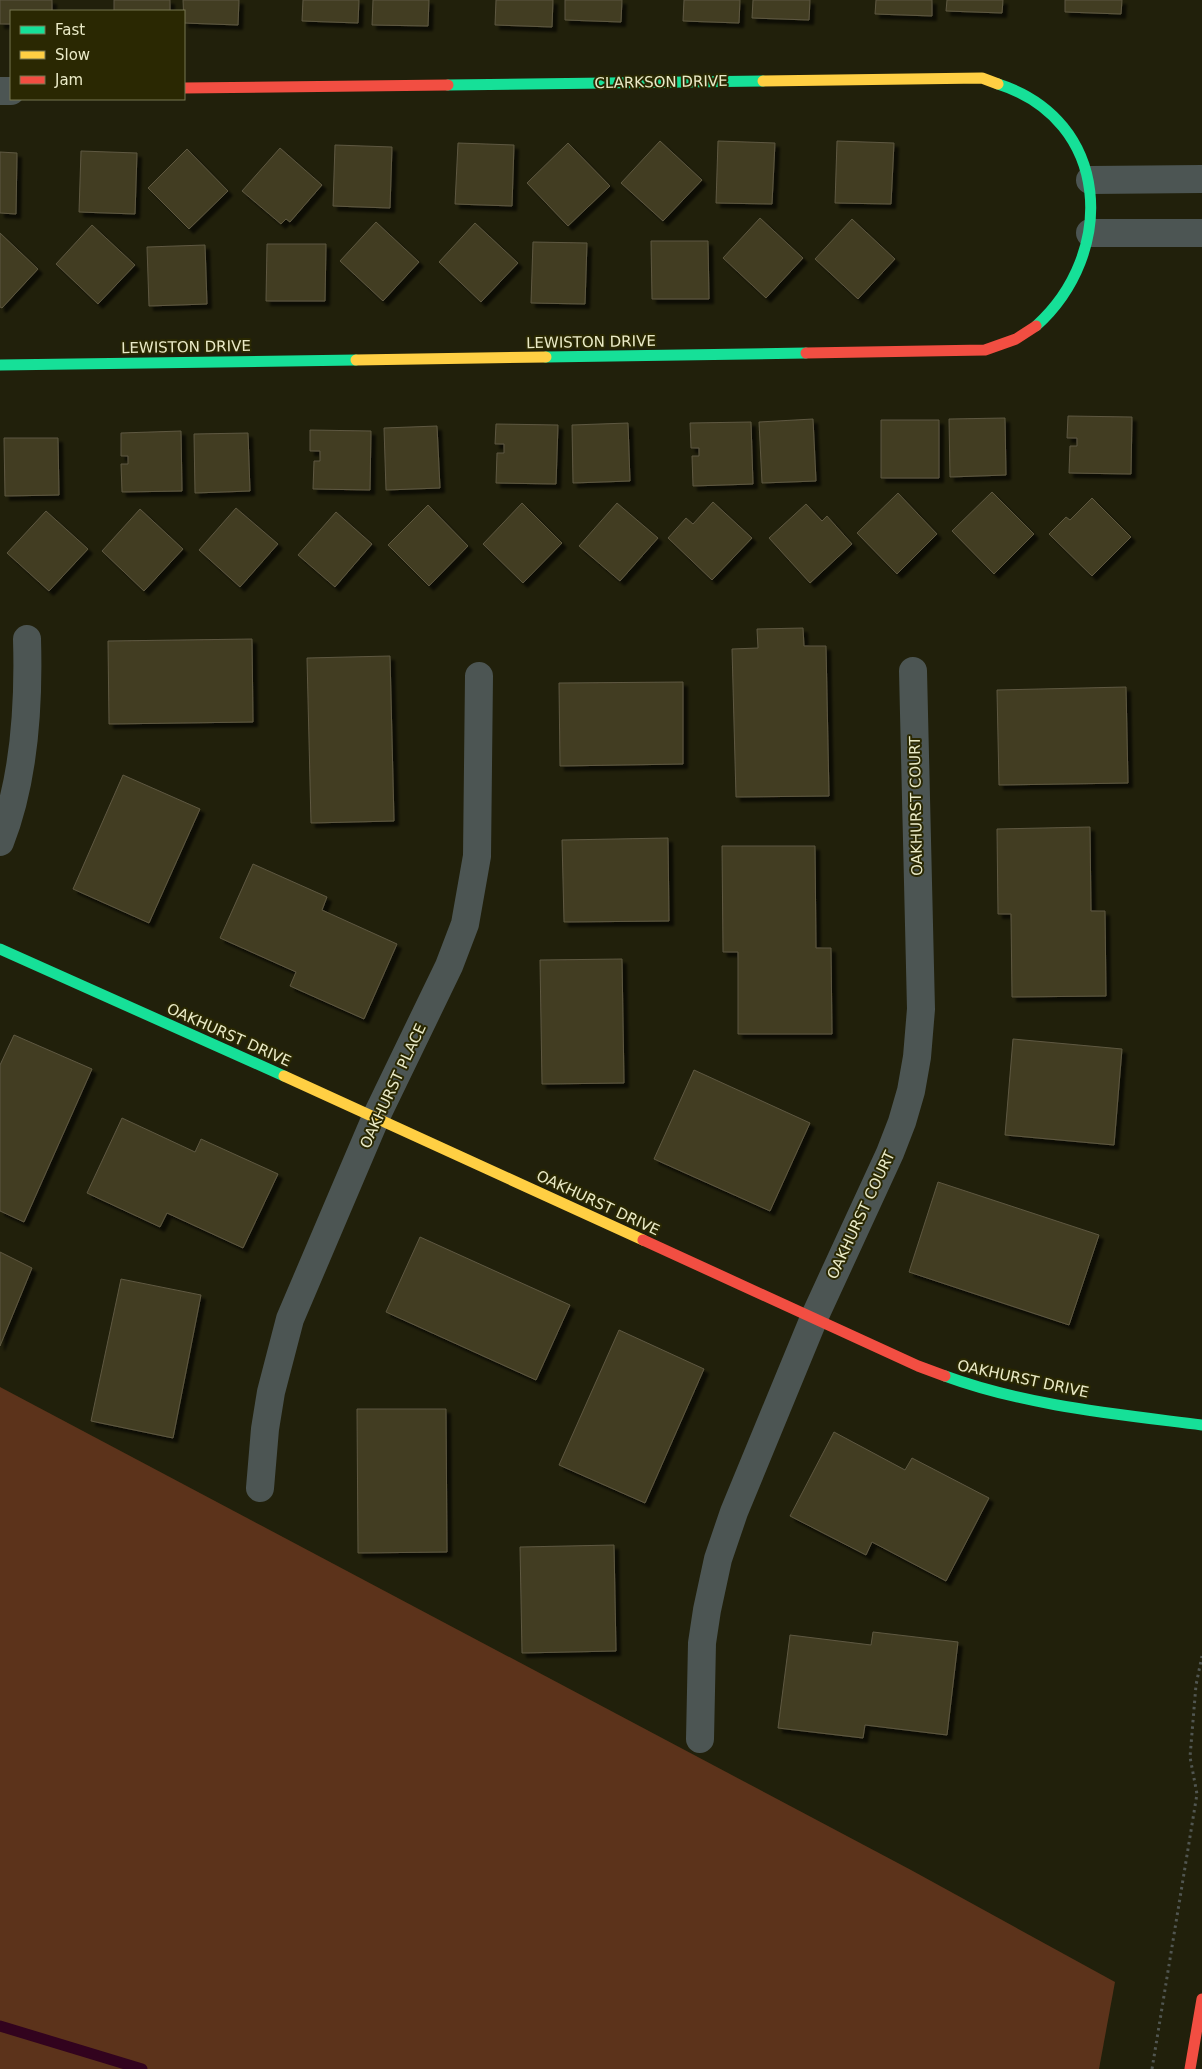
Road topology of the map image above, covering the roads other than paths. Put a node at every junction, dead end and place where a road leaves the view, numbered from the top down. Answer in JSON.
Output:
{"nodes":[{"id":1,"x":185,"y":88,"type":"edge"},
{"id":2,"x":1202,"y":179,"type":"edge"},
{"id":3,"x":1091,"y":192,"type":"junction"},
{"id":4,"x":1090,"y":233,"type":"junction"},
{"id":5,"x":1202,"y":233,"type":"edge"},
{"id":6,"x":0,"y":365,"type":"edge"},
{"id":7,"x":27,"y":639,"type":"dead end"},
{"id":8,"x":913,"y":671,"type":"dead end"},
{"id":9,"x":479,"y":676,"type":"dead end"},
{"id":10,"x":0,"y":842,"type":"edge"},
{"id":11,"x":0,"y":949,"type":"edge"},
{"id":12,"x":376,"y":1117,"type":"junction"},
{"id":13,"x":814,"y":1318,"type":"junction"},
{"id":14,"x":1202,"y":1425,"type":"edge"},
{"id":15,"x":260,"y":1488,"type":"dead end"},
{"id":16,"x":700,"y":1739,"type":"dead end"},
{"id":17,"x":1202,"y":1998,"type":"edge"},
{"id":18,"x":1190,"y":2069,"type":"edge"}],
"edges":[{"from":1,"to":3,"type":"street","name":"CLARKSON DRIVE"},
{"from":2,"to":3,"type":"street"},
{"from":3,"to":4,"type":"street","name":"LEWISTON DRIVE"},
{"from":4,"to":5,"type":"street"},
{"from":4,"to":6,"type":"street","name":"LEWISTON DRIVE"},
{"from":7,"to":10,"type":"street"},
{"from":8,"to":13,"type":"street","name":"OAKHURST COURT"},
{"from":9,"to":12,"type":"street","name":"OAKHURST PLACE"},
{"from":11,"to":12,"type":"street","name":"OAKHURST DRIVE"},
{"from":12,"to":13,"type":"street","name":"OAKHURST DRIVE"},
{"from":12,"to":15,"type":"street","name":"OAKHURST PLACE"},
{"from":13,"to":14,"type":"street","name":"OAKHURST DRIVE"},
{"from":13,"to":16,"type":"street","name":"OAKHURST COURT"},
{"from":17,"to":18,"type":"street"}]}
